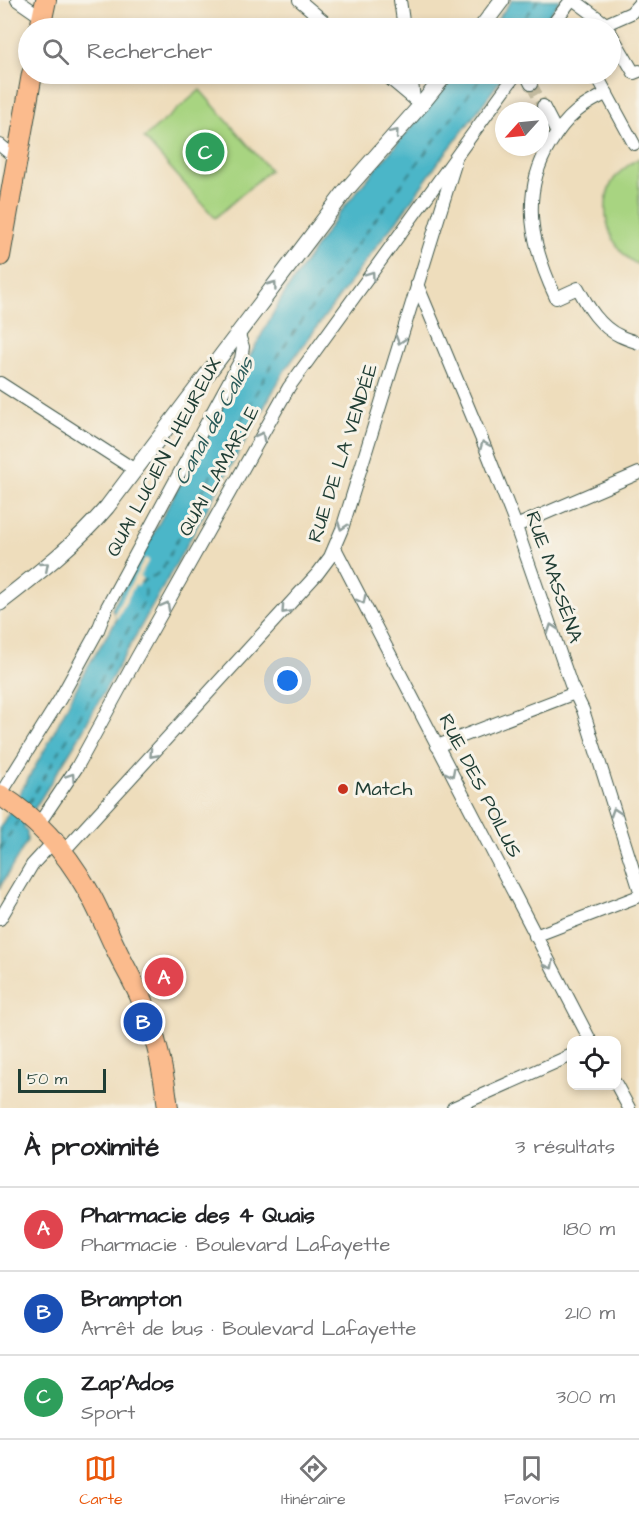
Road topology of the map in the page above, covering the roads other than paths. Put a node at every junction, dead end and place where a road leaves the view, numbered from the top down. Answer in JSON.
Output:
{"nodes":[{"id":1,"x":17,"y":0,"type":"edge"},
{"id":2,"x":299,"y":0,"type":"edge"},
{"id":3,"x":400,"y":0,"type":"edge"},
{"id":4,"x":502,"y":0,"type":"edge"},
{"id":5,"x":572,"y":0,"type":"edge"},
{"id":6,"x":639,"y":4,"type":"edge"},
{"id":7,"x":43,"y":15,"type":"edge"},
{"id":8,"x":320,"y":18,"type":"edge"},
{"id":9,"x":403,"y":18,"type":"edge"},
{"id":10,"x":488,"y":18,"type":"edge"},
{"id":11,"x":558,"y":18,"type":"edge"},
{"id":12,"x":595,"y":18,"type":"edge"},
{"id":13,"x":621,"y":20,"type":"edge"},
{"id":14,"x":621,"y":49,"type":"edge"},
{"id":15,"x":637,"y":75,"type":"edge"},
{"id":16,"x":30,"y":84,"type":"edge"},
{"id":17,"x":396,"y":84,"type":"edge"},
{"id":18,"x":413,"y":84,"type":"edge"},
{"id":19,"x":436,"y":84,"type":"edge"},
{"id":20,"x":509,"y":84,"type":"edge"},
{"id":21,"x":602,"y":84,"type":"edge"},
{"id":22,"x":607,"y":93,"type":"junction"},
{"id":23,"x":417,"y":102,"type":"junction"},
{"id":24,"x":549,"y":118,"type":"edge"},
{"id":25,"x":557,"y":133,"type":"junction"},
{"id":26,"x":634,"y":144,"type":"dead end"},
{"id":27,"x":0,"y":145,"type":"edge"},
{"id":28,"x":459,"y":152,"type":"junction"},
{"id":29,"x":17,"y":159,"type":"junction"},
{"id":30,"x":0,"y":256,"type":"edge"},
{"id":31,"x":417,"y":284,"type":"junction"},
{"id":32,"x":238,"y":332,"type":"junction"},
{"id":33,"x":639,"y":343,"type":"edge"},
{"id":34,"x":0,"y":383,"type":"edge"},
{"id":35,"x":135,"y":470,"type":"junction"},
{"id":36,"x":639,"y":474,"type":"edge"},
{"id":37,"x":516,"y":526,"type":"junction"},
{"id":38,"x":335,"y":548,"type":"junction"},
{"id":39,"x":0,"y":603,"type":"edge"},
{"id":40,"x":575,"y":693,"type":"junction"},
{"id":41,"x":437,"y":746,"type":"junction"},
{"id":42,"x":0,"y":795,"type":"edge"},
{"id":43,"x":38,"y":825,"type":"junction"},
{"id":44,"x":60,"y":845,"type":"junction"},
{"id":45,"x":639,"y":888,"type":"edge"},
{"id":46,"x":639,"y":896,"type":"edge"},
{"id":47,"x":0,"y":919,"type":"edge"},
{"id":48,"x":536,"y":936,"type":"junction"},
{"id":49,"x":587,"y":1036,"type":"edge"},
{"id":50,"x":567,"y":1057,"type":"edge"},
{"id":51,"x":619,"y":1090,"type":"edge"},
{"id":52,"x":168,"y":1106,"type":"edge"},
{"id":53,"x":453,"y":1108,"type":"edge"},
{"id":54,"x":629,"y":1108,"type":"edge"}],
"edges":[{"from":1,"to":7,"type":"street"},
{"from":2,"to":8,"type":"street"},
{"from":3,"to":9,"type":"street"},
{"from":4,"to":10,"type":"street"},
{"from":5,"to":11,"type":"street"},
{"from":5,"to":12,"type":"street"},
{"from":6,"to":13,"type":"street"},
{"from":14,"to":15,"type":"street"},
{"from":16,"to":29,"type":"main road"},
{"from":17,"to":23,"type":"street"},
{"from":18,"to":23,"type":"street"},
{"from":19,"to":23,"type":"street"},
{"from":20,"to":28,"type":"street","name":"QUAI LAMARLE"},
{"from":21,"to":22,"type":"street"},
{"from":22,"to":25,"type":"street"},
{"from":22,"to":26,"type":"street"},
{"from":32,"to":23,"type":"street","one_way":true},
{"from":24,"to":25,"type":"street"},
{"from":25,"to":33,"type":"street"},
{"from":27,"to":29,"type":"street"},
{"from":28,"to":31,"type":"street","name":"RUE DE LA VENDÉE"},
{"from":43,"to":28,"type":"street","name":"QUAI LAMARLE","one_way":true},
{"from":29,"to":30,"type":"main road"},
{"from":37,"to":31,"type":"street","name":"RUE MASSÉNA","one_way":true},
{"from":31,"to":38,"type":"street","name":"RUE DE LA VENDÉE","one_way":true},
{"from":32,"to":35,"type":"street"},
{"from":32,"to":42,"type":"street","name":"QUAI LUCIEN LHEUREUX"},
{"from":34,"to":35,"type":"street"},
{"from":39,"to":35,"type":"street","one_way":true},
{"from":36,"to":37,"type":"street"},
{"from":40,"to":37,"type":"street","name":"RUE MASSÉNA","one_way":true},
{"from":38,"to":41,"type":"street","name":"RUE DES POILUS","one_way":true},
{"from":38,"to":44,"type":"street","name":"RUE DE LA VENDÉE","one_way":true},
{"from":40,"to":41,"type":"street"},
{"from":45,"to":40,"type":"street","name":"RUE MASSÉNA","one_way":true},
{"from":41,"to":48,"type":"street","name":"RUE DES POILUS","one_way":true},
{"from":42,"to":43,"type":"main road"},
{"from":43,"to":44,"type":"main road"},
{"from":44,"to":47,"type":"street","name":"RUE DE LA VENDÉE"},
{"from":44,"to":52,"type":"main road"},
{"from":46,"to":48,"type":"street"},
{"from":48,"to":49,"type":"street","name":"RUE DES POILUS","one_way":true},
{"from":50,"to":53,"type":"street"},
{"from":51,"to":54,"type":"street"}]}
